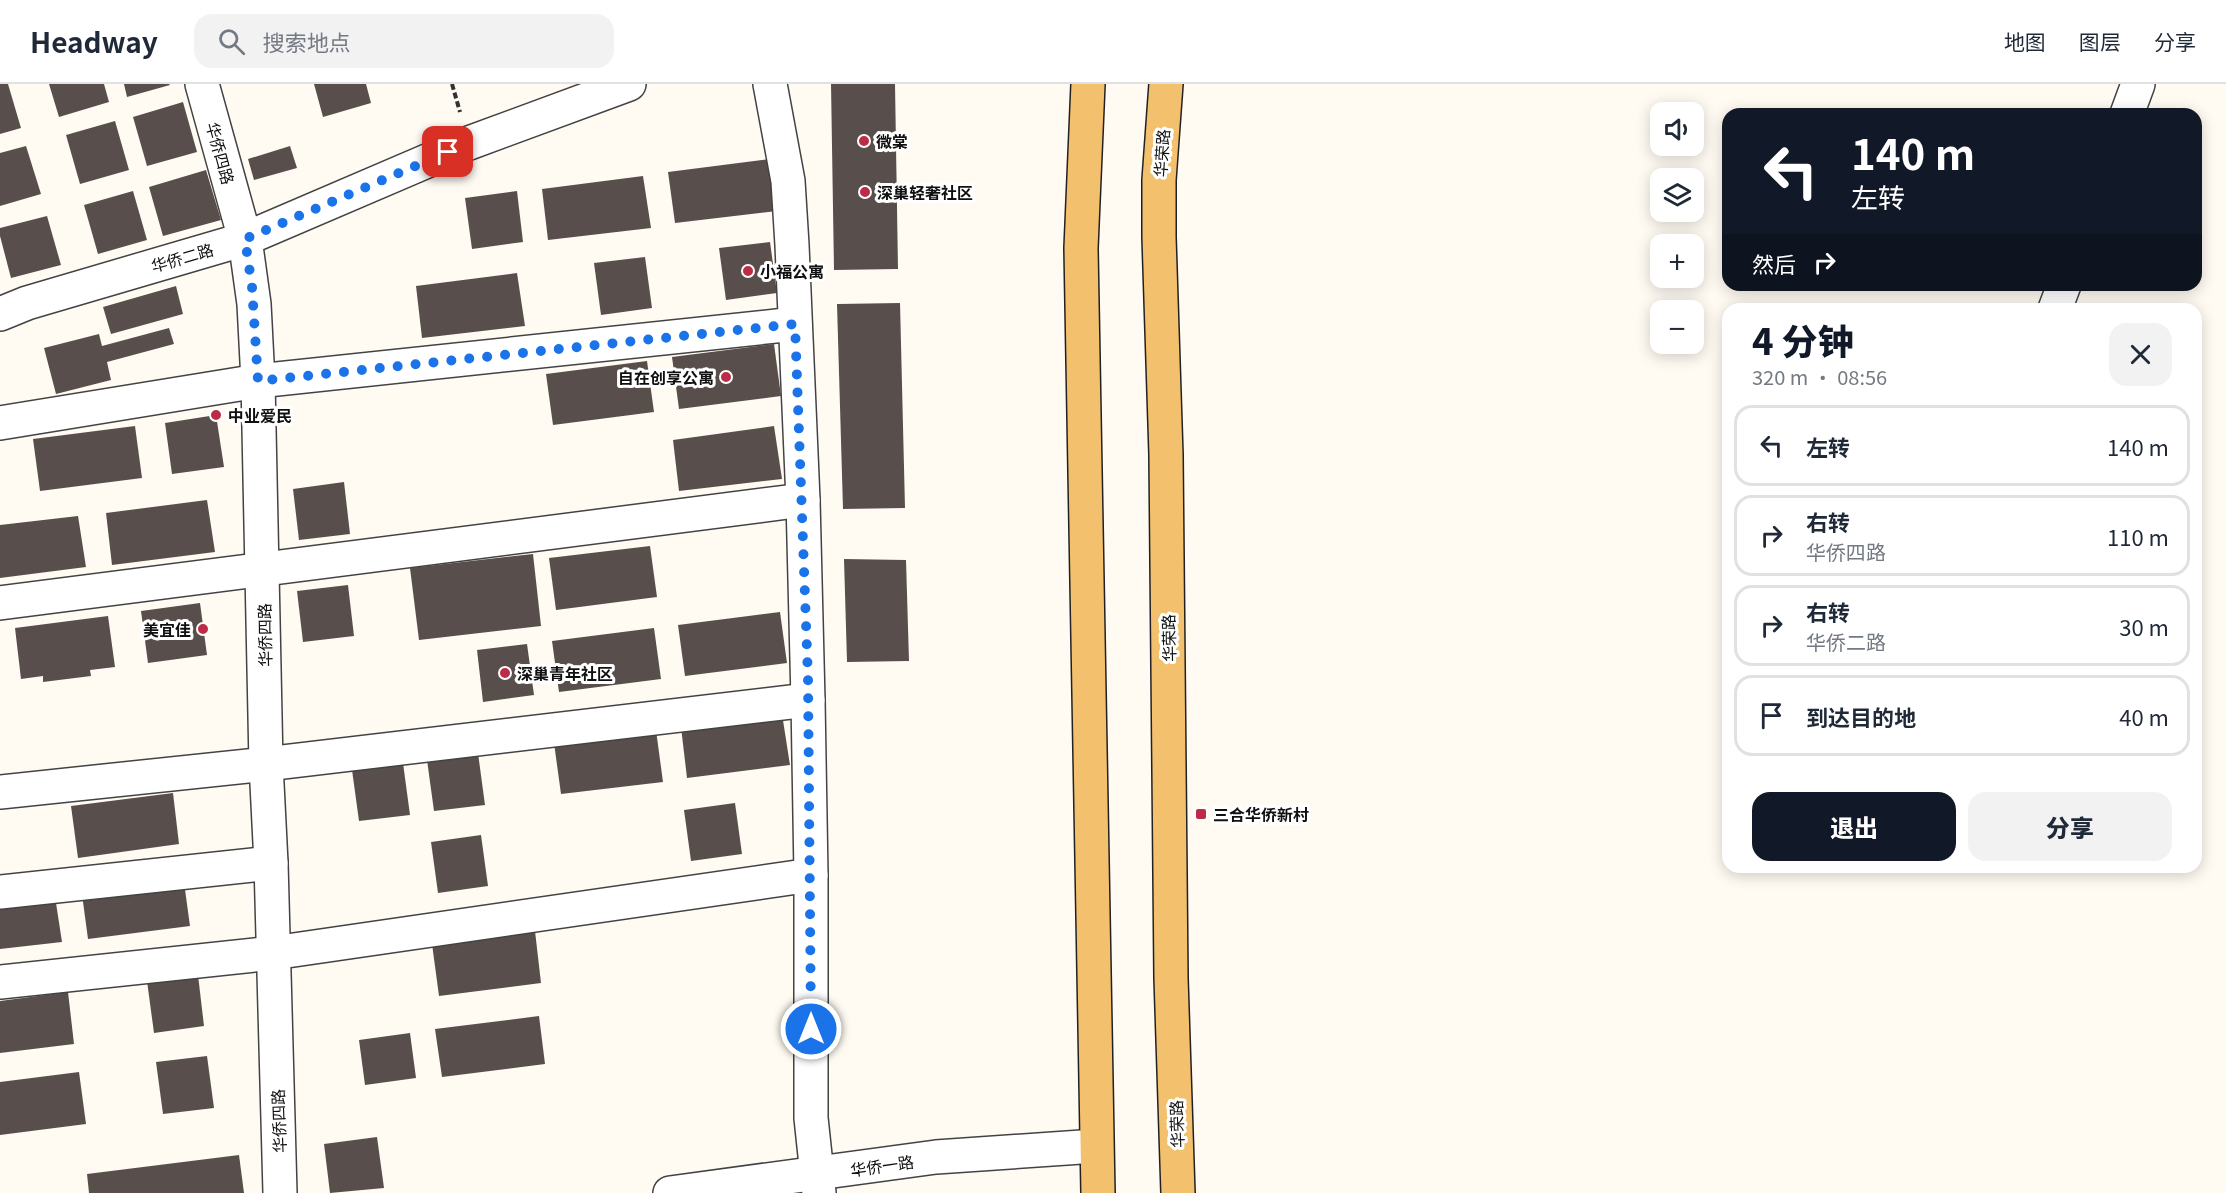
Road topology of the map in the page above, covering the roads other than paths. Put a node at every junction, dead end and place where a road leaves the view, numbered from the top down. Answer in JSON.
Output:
{"nodes":[{"id":1,"x":202,"y":84,"type":"edge"},
{"id":2,"x":629,"y":84,"type":"edge"},
{"id":3,"x":770,"y":84,"type":"edge"},
{"id":4,"x":1088,"y":84,"type":"edge"},
{"id":5,"x":1166,"y":84,"type":"edge"},
{"id":6,"x":2138,"y":84,"type":"edge"},
{"id":7,"x":2129,"y":108,"type":"edge"},
{"id":8,"x":245,"y":239,"type":"junction"},
{"id":9,"x":0,"y":314,"type":"edge"},
{"id":10,"x":795,"y":324,"type":"junction"},
{"id":11,"x":258,"y":381,"type":"junction"},
{"id":12,"x":0,"y":423,"type":"edge"},
{"id":13,"x":803,"y":500,"type":"junction"},
{"id":14,"x":263,"y":569,"type":"junction"},
{"id":15,"x":0,"y":603,"type":"edge"},
{"id":16,"x":808,"y":700,"type":"junction"},
{"id":17,"x":266,"y":764,"type":"junction"},
{"id":18,"x":0,"y":792,"type":"edge"},
{"id":19,"x":271,"y":863,"type":"junction"},
{"id":20,"x":811,"y":875,"type":"junction"},
{"id":21,"x":0,"y":892,"type":"edge"},
{"id":22,"x":273,"y":953,"type":"junction"},
{"id":23,"x":0,"y":982,"type":"edge"},
{"id":24,"x":1096,"y":1146,"type":"junction"},
{"id":25,"x":818,"y":1183,"type":"edge"},
{"id":26,"x":280,"y":1193,"type":"edge"},
{"id":27,"x":670,"y":1193,"type":"edge"},
{"id":28,"x":1098,"y":1193,"type":"edge"},
{"id":29,"x":1178,"y":1193,"type":"edge"}],
"edges":[{"from":1,"to":8,"type":"street","name":"华侨四路"},
{"from":2,"to":8,"type":"street","name":"华侨二路"},
{"from":3,"to":10,"type":"street"},
{"from":4,"to":24,"type":"main road"},
{"from":5,"to":29,"type":"main road","name":"华荣路"},
{"from":6,"to":7,"type":"street"},
{"from":8,"to":9,"type":"street","name":"华侨二路"},
{"from":8,"to":11,"type":"street","name":"华侨四路"},
{"from":10,"to":11,"type":"street"},
{"from":10,"to":13,"type":"street"},
{"from":11,"to":12,"type":"street"},
{"from":11,"to":14,"type":"street","name":"华侨四路"},
{"from":13,"to":14,"type":"street"},
{"from":13,"to":16,"type":"street"},
{"from":14,"to":15,"type":"street"},
{"from":14,"to":17,"type":"street","name":"华侨四路"},
{"from":16,"to":17,"type":"street"},
{"from":16,"to":20,"type":"street"},
{"from":17,"to":18,"type":"street"},
{"from":17,"to":19,"type":"street","name":"华侨四路"},
{"from":19,"to":21,"type":"street"},
{"from":19,"to":22,"type":"street","name":"华侨四路"},
{"from":20,"to":22,"type":"street"},
{"from":20,"to":25,"type":"street"},
{"from":22,"to":23,"type":"street"},
{"from":22,"to":26,"type":"street","name":"华侨四路"},
{"from":24,"to":25,"type":"street","name":"华侨一路"},
{"from":24,"to":28,"type":"main road"},
{"from":25,"to":27,"type":"street","name":"华侨一路"}]}
